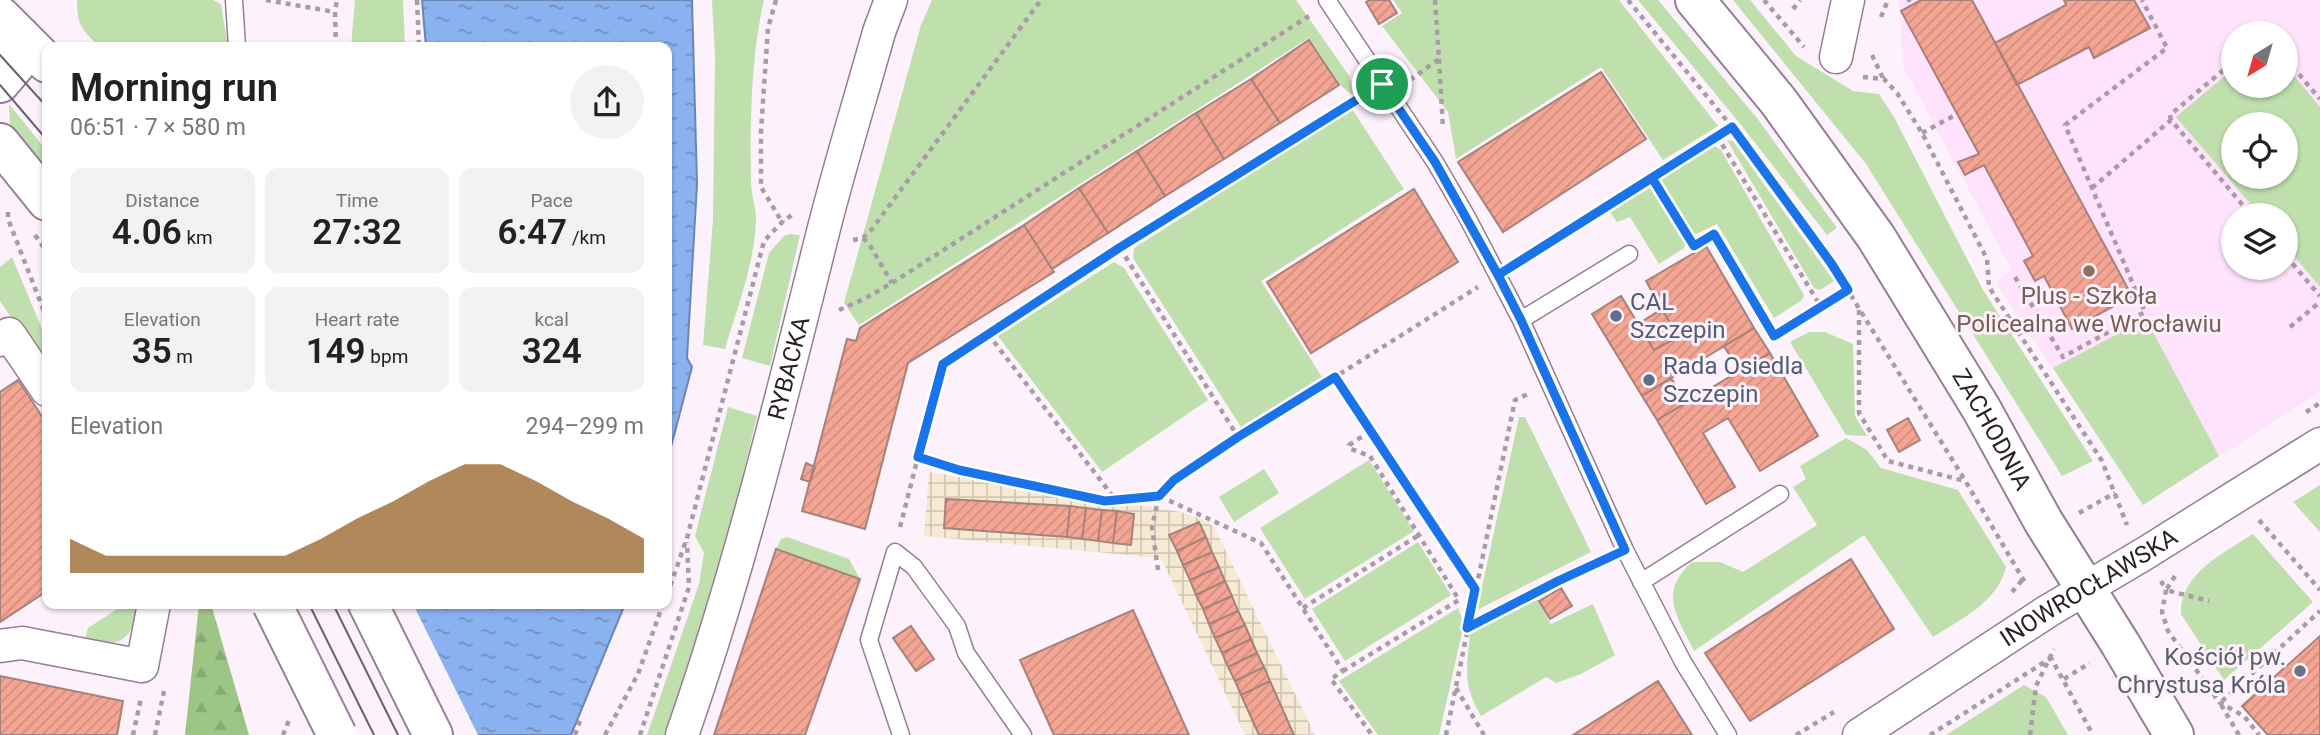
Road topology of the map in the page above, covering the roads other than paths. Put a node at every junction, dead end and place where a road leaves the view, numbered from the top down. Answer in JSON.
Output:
{"nodes":[{"id":1,"x":234,"y":0,"type":"edge"},
{"id":2,"x":891,"y":0,"type":"edge"},
{"id":3,"x":1695,"y":0,"type":"edge"},
{"id":4,"x":1848,"y":0,"type":"edge"},
{"id":5,"x":1328,"y":1,"type":"edge"},
{"id":6,"x":10,"y":26,"type":"edge"},
{"id":7,"x":237,"y":42,"type":"edge"},
{"id":8,"x":1836,"y":57,"type":"dead end"},
{"id":9,"x":42,"y":58,"type":"edge"},
{"id":10,"x":0,"y":83,"type":"edge"},
{"id":11,"x":0,"y":143,"type":"edge"},
{"id":12,"x":42,"y":195,"type":"edge"},
{"id":13,"x":1629,"y":254,"type":"dead end"},
{"id":14,"x":1521,"y":320,"type":"junction"},
{"id":15,"x":0,"y":340,"type":"edge"},
{"id":16,"x":42,"y":383,"type":"edge"},
{"id":17,"x":2320,"y":444,"type":"edge"},
{"id":18,"x":1780,"y":494,"type":"dead end"},
{"id":19,"x":1642,"y":582,"type":"junction"},
{"id":20,"x":2084,"y":588,"type":"junction"},
{"id":21,"x":153,"y":609,"type":"edge"},
{"id":22,"x":274,"y":609,"type":"edge"},
{"id":23,"x":371,"y":609,"type":"edge"},
{"id":24,"x":0,"y":646,"type":"edge"},
{"id":25,"x":337,"y":735,"type":"edge"},
{"id":26,"x":433,"y":735,"type":"edge"},
{"id":27,"x":682,"y":735,"type":"edge"},
{"id":28,"x":901,"y":735,"type":"edge"},
{"id":29,"x":1023,"y":735,"type":"edge"},
{"id":30,"x":1728,"y":735,"type":"edge"},
{"id":31,"x":1859,"y":735,"type":"edge"},
{"id":32,"x":2174,"y":735,"type":"edge"}],
"edges":[{"from":1,"to":7,"type":"lane"},
{"from":2,"to":27,"type":"street","name":"RYBACKA"},
{"from":3,"to":20,"type":"street","name":"ZACHODNIA"},
{"from":4,"to":8,"type":"street"},
{"from":5,"to":14,"type":"lane"},
{"from":6,"to":9,"type":"street"},
{"from":6,"to":10,"type":"street"},
{"from":11,"to":12,"type":"street"},
{"from":13,"to":14,"type":"lane"},
{"from":14,"to":19,"type":"lane"},
{"from":15,"to":16,"type":"street"},
{"from":17,"to":20,"type":"street","name":"INOWROCŁAWSKA"},
{"from":18,"to":19,"type":"lane"},
{"from":19,"to":30,"type":"lane"},
{"from":20,"to":31,"type":"street","name":"INOWROCŁAWSKA"},
{"from":20,"to":32,"type":"street","name":"ZACHODNIA"},
{"from":21,"to":24,"type":"street"},
{"from":22,"to":25,"type":"street","bridge":true},
{"from":23,"to":26,"type":"street"},
{"from":28,"to":29,"type":"lane"}]}
